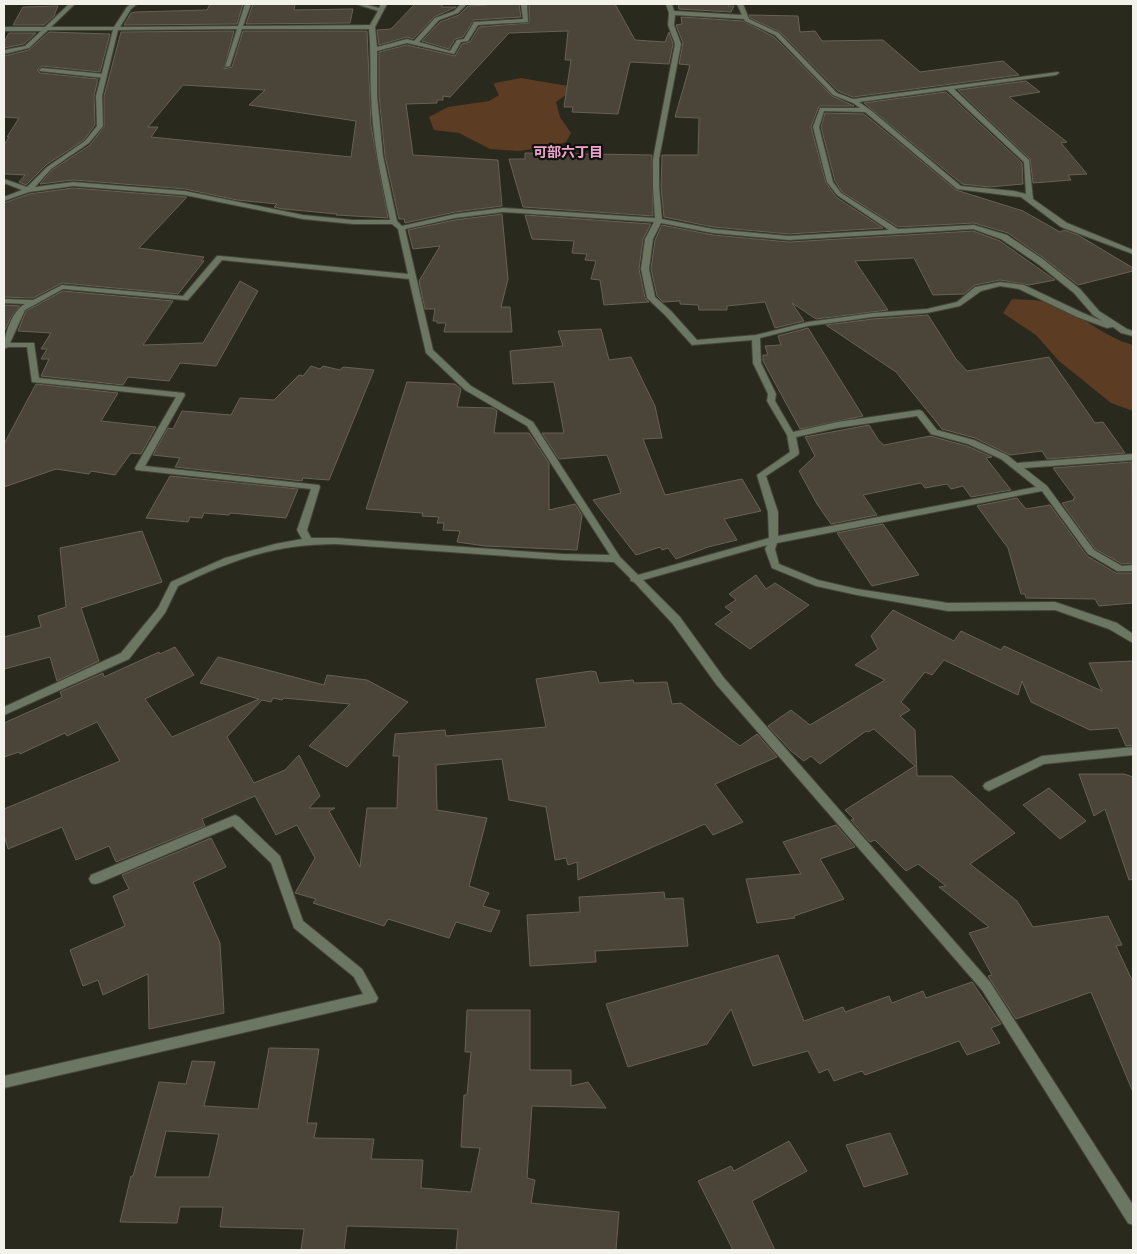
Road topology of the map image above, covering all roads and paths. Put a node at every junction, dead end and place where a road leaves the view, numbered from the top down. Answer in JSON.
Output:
{"nodes":[{"id":1,"x":72,"y":4,"type":"edge"},
{"id":2,"x":134,"y":4,"type":"edge"},
{"id":3,"x":248,"y":4,"type":"edge"},
{"id":4,"x":359,"y":4,"type":"edge"},
{"id":5,"x":384,"y":4,"type":"edge"},
{"id":6,"x":464,"y":4,"type":"edge"},
{"id":7,"x":524,"y":4,"type":"edge"},
{"id":8,"x":669,"y":4,"type":"edge"},
{"id":9,"x":740,"y":4,"type":"edge"},
{"id":10,"x":380,"y":10,"type":"junction"},
{"id":11,"x":672,"y":13,"type":"junction"},
{"id":12,"x":746,"y":17,"type":"junction"},
{"id":13,"x":241,"y":27,"type":"junction"},
{"id":14,"x":372,"y":27,"type":"junction"},
{"id":15,"x":116,"y":28,"type":"junction"},
{"id":16,"x":47,"y":29,"type":"junction"},
{"id":17,"x":4,"y":30,"type":"edge"},
{"id":18,"x":415,"y":43,"type":"junction"},
{"id":19,"x":374,"y":50,"type":"junction"},
{"id":20,"x":4,"y":52,"type":"edge"},
{"id":21,"x":227,"y":66,"type":"dead end"},
{"id":22,"x":42,"y":70,"type":"dead end"},
{"id":23,"x":1056,"y":73,"type":"dead end"},
{"id":24,"x":104,"y":76,"type":"junction"},
{"id":25,"x":949,"y":88,"type":"junction"},
{"id":26,"x":853,"y":101,"type":"junction"},
{"id":27,"x":866,"y":110,"type":"junction"},
{"id":28,"x":4,"y":181,"type":"edge"},
{"id":29,"x":28,"y":190,"type":"junction"},
{"id":30,"x":4,"y":200,"type":"edge"},
{"id":31,"x":1030,"y":200,"type":"junction"},
{"id":32,"x":659,"y":220,"type":"junction"},
{"id":33,"x":394,"y":222,"type":"junction"},
{"id":34,"x":401,"y":228,"type":"junction"},
{"id":35,"x":897,"y":232,"type":"junction"},
{"id":36,"x":1133,"y":252,"type":"edge"},
{"id":37,"x":412,"y":277,"type":"junction"},
{"id":38,"x":4,"y":301,"type":"edge"},
{"id":39,"x":34,"y":302,"type":"junction"},
{"id":40,"x":1124,"y":330,"type":"junction"},
{"id":41,"x":1133,"y":334,"type":"edge"},
{"id":42,"x":756,"y":337,"type":"junction"},
{"id":43,"x":4,"y":346,"type":"edge"},
{"id":44,"x":791,"y":435,"type":"junction"},
{"id":45,"x":1133,"y":457,"type":"edge"},
{"id":46,"x":1015,"y":466,"type":"junction"},
{"id":47,"x":1044,"y":488,"type":"junction"},
{"id":48,"x":774,"y":540,"type":"junction"},
{"id":49,"x":308,"y":541,"type":"junction"},
{"id":50,"x":616,"y":559,"type":"junction"},
{"id":51,"x":1133,"y":568,"type":"edge"},
{"id":52,"x":634,"y":579,"type":"junction"},
{"id":53,"x":1133,"y":639,"type":"edge"},
{"id":54,"x":4,"y":711,"type":"edge"},
{"id":55,"x":1133,"y":751,"type":"edge"},
{"id":56,"x":989,"y":786,"type":"dead end"},
{"id":57,"x":95,"y":879,"type":"dead end"},
{"id":58,"x":4,"y":1082,"type":"edge"},
{"id":59,"x":1133,"y":1217,"type":"edge"}],
"edges":[{"from":1,"to":16,"type":"street"},
{"from":2,"to":15,"type":"street"},
{"from":3,"to":13,"type":"street"},
{"from":4,"to":10,"type":"street"},
{"from":5,"to":10,"type":"street"},
{"from":6,"to":18,"type":"street"},
{"from":7,"to":18,"type":"street"},
{"from":8,"to":11,"type":"street"},
{"from":9,"to":12,"type":"street"},
{"from":10,"to":14,"type":"street"},
{"from":11,"to":12,"type":"street"},
{"from":11,"to":32,"type":"street"},
{"from":12,"to":26,"type":"street"},
{"from":13,"to":14,"type":"street"},
{"from":13,"to":15,"type":"street"},
{"from":13,"to":21,"type":"street"},
{"from":14,"to":19,"type":"street"},
{"from":15,"to":16,"type":"street"},
{"from":15,"to":24,"type":"street"},
{"from":16,"to":17,"type":"street"},
{"from":16,"to":20,"type":"street"},
{"from":18,"to":19,"type":"street"},
{"from":19,"to":33,"type":"street"},
{"from":22,"to":24,"type":"street"},
{"from":23,"to":25,"type":"street"},
{"from":24,"to":29,"type":"street"},
{"from":25,"to":26,"type":"street"},
{"from":25,"to":31,"type":"street"},
{"from":26,"to":27,"type":"street"},
{"from":27,"to":31,"type":"street"},
{"from":27,"to":35,"type":"street"},
{"from":28,"to":29,"type":"street"},
{"from":29,"to":30,"type":"street"},
{"from":29,"to":33,"type":"street"},
{"from":31,"to":36,"type":"street"},
{"from":32,"to":34,"type":"street"},
{"from":32,"to":35,"type":"street"},
{"from":32,"to":42,"type":"street"},
{"from":33,"to":34,"type":"street"},
{"from":34,"to":37,"type":"street"},
{"from":35,"to":40,"type":"street"},
{"from":37,"to":39,"type":"street"},
{"from":37,"to":50,"type":"street"},
{"from":38,"to":39,"type":"street"},
{"from":39,"to":43,"type":"street"},
{"from":40,"to":41,"type":"street"},
{"from":40,"to":42,"type":"street"},
{"from":42,"to":44,"type":"street"},
{"from":43,"to":49,"type":"street"},
{"from":44,"to":46,"type":"street"},
{"from":44,"to":48,"type":"street"},
{"from":45,"to":46,"type":"street"},
{"from":46,"to":47,"type":"street"},
{"from":47,"to":48,"type":"street"},
{"from":47,"to":51,"type":"street"},
{"from":48,"to":52,"type":"street"},
{"from":48,"to":53,"type":"street"},
{"from":49,"to":50,"type":"street"},
{"from":49,"to":54,"type":"street"},
{"from":50,"to":52,"type":"street"},
{"from":52,"to":59,"type":"street"},
{"from":55,"to":56,"type":"street"},
{"from":57,"to":58,"type":"street"}]}
